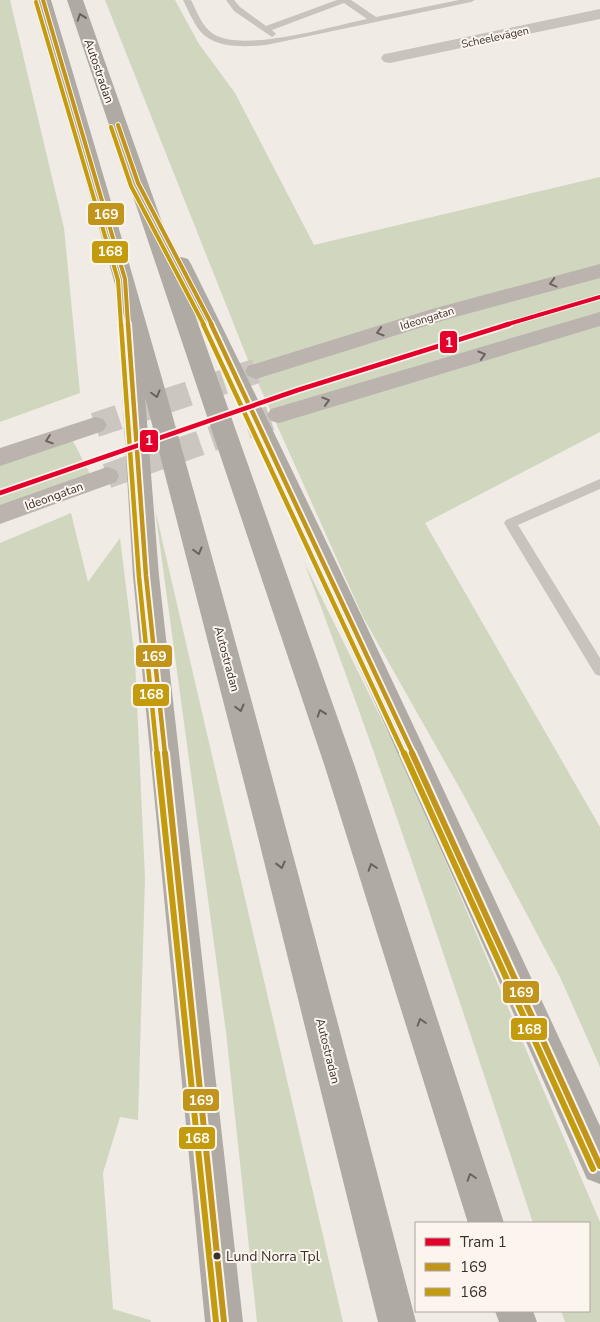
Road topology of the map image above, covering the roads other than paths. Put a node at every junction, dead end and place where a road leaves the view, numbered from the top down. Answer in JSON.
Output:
{"nodes":[{"id":1,"x":43,"y":0,"type":"edge"},
{"id":2,"x":75,"y":0,"type":"edge"},
{"id":3,"x":187,"y":0,"type":"edge"},
{"id":4,"x":230,"y":0,"type":"edge"},
{"id":5,"x":345,"y":0,"type":"edge"},
{"id":6,"x":471,"y":0,"type":"edge"},
{"id":7,"x":600,"y":14,"type":"edge"},
{"id":8,"x":374,"y":20,"type":"junction"},
{"id":9,"x":266,"y":30,"type":"junction"},
{"id":10,"x":280,"y":39,"type":"junction"},
{"id":11,"x":390,"y":58,"type":"dead end"},
{"id":12,"x":138,"y":183,"type":"junction"},
{"id":13,"x":600,"y":271,"type":"edge"},
{"id":14,"x":125,"y":280,"type":"junction"},
{"id":15,"x":600,"y":319,"type":"edge"},
{"id":16,"x":256,"y":371,"type":"tunnel mouth"},
{"id":17,"x":279,"y":415,"type":"tunnel mouth"},
{"id":18,"x":95,"y":424,"type":"tunnel mouth"},
{"id":19,"x":0,"y":457,"type":"edge"},
{"id":20,"x":107,"y":476,"type":"tunnel mouth"},
{"id":21,"x":600,"y":484,"type":"edge"},
{"id":22,"x":0,"y":515,"type":"edge"},
{"id":23,"x":600,"y":670,"type":"edge"},
{"id":24,"x":600,"y":1166,"type":"edge"},
{"id":25,"x":486,"y":1222,"type":"edge"},
{"id":26,"x":224,"y":1322,"type":"edge"},
{"id":27,"x":397,"y":1322,"type":"edge"}],
"edges":[{"from":1,"to":14,"type":"highway","name":"Autostradan"},
{"from":12,"to":2,"type":"highway","name":"Autostradan","one_way":true},
{"from":3,"to":10,"type":"lane"},
{"from":4,"to":9,"type":"lane"},
{"from":5,"to":8,"type":"lane"},
{"from":5,"to":9,"type":"lane"},
{"from":6,"to":8,"type":"lane"},
{"from":7,"to":11,"type":"street","name":"Scheelevägen"},
{"from":8,"to":10,"type":"lane"},
{"from":9,"to":10,"type":"lane"},
{"from":12,"to":24,"type":"highway"},
{"from":25,"to":12,"type":"highway","name":"Autostradan","one_way":true},
{"from":13,"to":16,"type":"street","name":"Ideongatan","one_way":true},
{"from":14,"to":26,"type":"highway"},
{"from":14,"to":27,"type":"highway","name":"Autostradan","one_way":true},
{"from":17,"to":15,"type":"street","one_way":true},
{"from":18,"to":19,"type":"street","one_way":true},
{"from":20,"to":22,"type":"street","name":"Ideongatan"},
{"from":21,"to":23,"type":"lane"}]}
